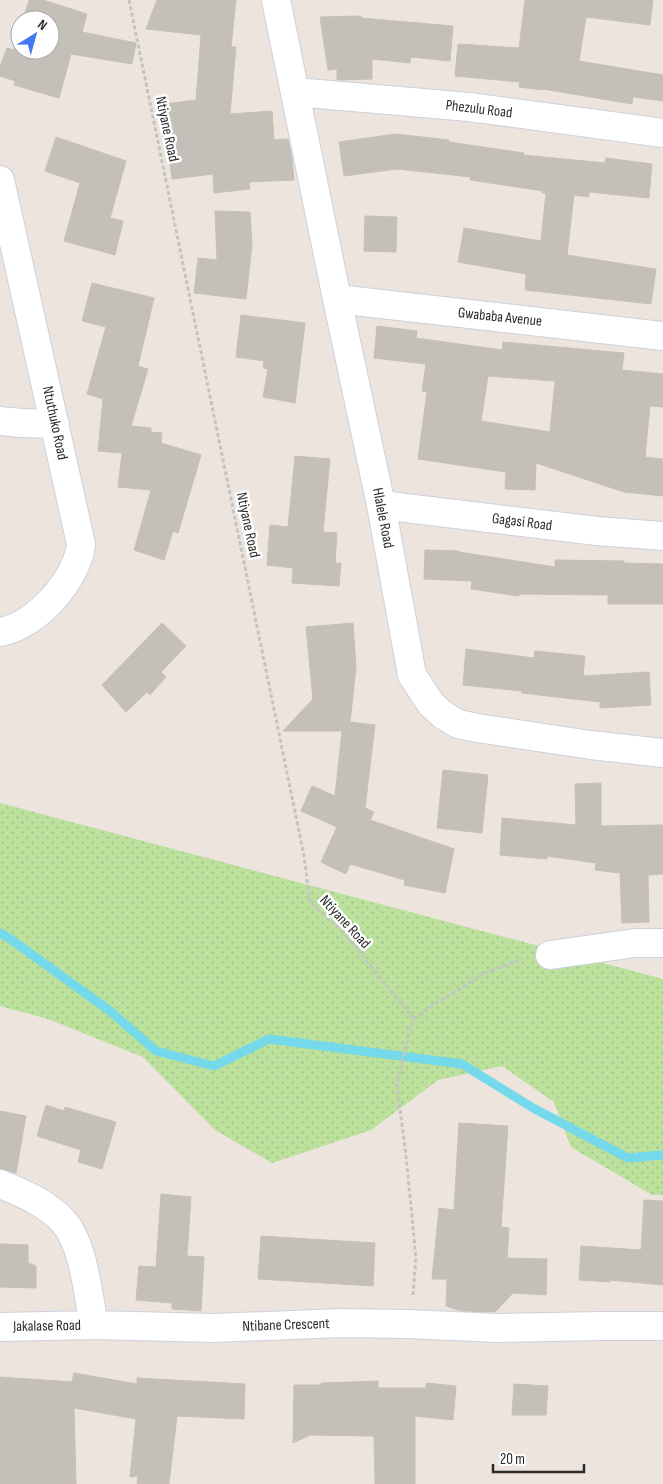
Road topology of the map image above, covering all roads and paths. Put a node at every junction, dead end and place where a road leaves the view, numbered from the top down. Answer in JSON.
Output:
{"nodes":[{"id":1,"x":129,"y":0,"type":"edge"},
{"id":2,"x":276,"y":0,"type":"edge"},
{"id":3,"x":295,"y":92,"type":"junction"},
{"id":4,"x":663,"y":133,"type":"edge"},
{"id":5,"x":0,"y":182,"type":"edge"},
{"id":6,"x":337,"y":299,"type":"junction"},
{"id":7,"x":663,"y":336,"type":"edge"},
{"id":8,"x":0,"y":421,"type":"edge"},
{"id":9,"x":55,"y":424,"type":"junction"},
{"id":10,"x":381,"y":505,"type":"junction"},
{"id":11,"x":663,"y":536,"type":"edge"},
{"id":12,"x":0,"y":632,"type":"edge"},
{"id":13,"x":663,"y":753,"type":"edge"},
{"id":14,"x":663,"y":942,"type":"edge"},
{"id":15,"x":538,"y":956,"type":"joint"},
{"id":16,"x":414,"y":1018,"type":"junction"},
{"id":17,"x":0,"y":1184,"type":"edge"},
{"id":18,"x":94,"y":1325,"type":"junction"},
{"id":19,"x":428,"y":1325,"type":"junction"},
{"id":20,"x":0,"y":1326,"type":"edge"},
{"id":21,"x":663,"y":1326,"type":"edge"}],
"edges":[{"from":1,"to":16,"type":"path","name":"Ntiyane Road"},
{"from":2,"to":3,"type":"street","name":"Hlalele Road"},
{"from":3,"to":4,"type":"street","name":"Phezulu Road"},
{"from":3,"to":6,"type":"street","name":"Hlalele Road"},
{"from":5,"to":9,"type":"street","name":"Ntuthuko Road"},
{"from":6,"to":7,"type":"street","name":"Gwababa Avenue"},
{"from":6,"to":10,"type":"street","name":"Hlalele Road"},
{"from":8,"to":9,"type":"street"},
{"from":9,"to":12,"type":"street","name":"Ntuthuko Road"},
{"from":10,"to":11,"type":"street","name":"Gagasi Road"},
{"from":10,"to":13,"type":"street","name":"Hlalele Road"},
{"from":14,"to":15,"type":"street"},
{"from":15,"to":16,"type":"path"},
{"from":16,"to":19,"type":"path"},
{"from":17,"to":18,"type":"street"},
{"from":18,"to":19,"type":"street","name":"Ntibane Crescent"},
{"from":18,"to":20,"type":"street","name":"Jakalase Road"},
{"from":19,"to":21,"type":"street","name":"Ntibane Crescent"}]}
